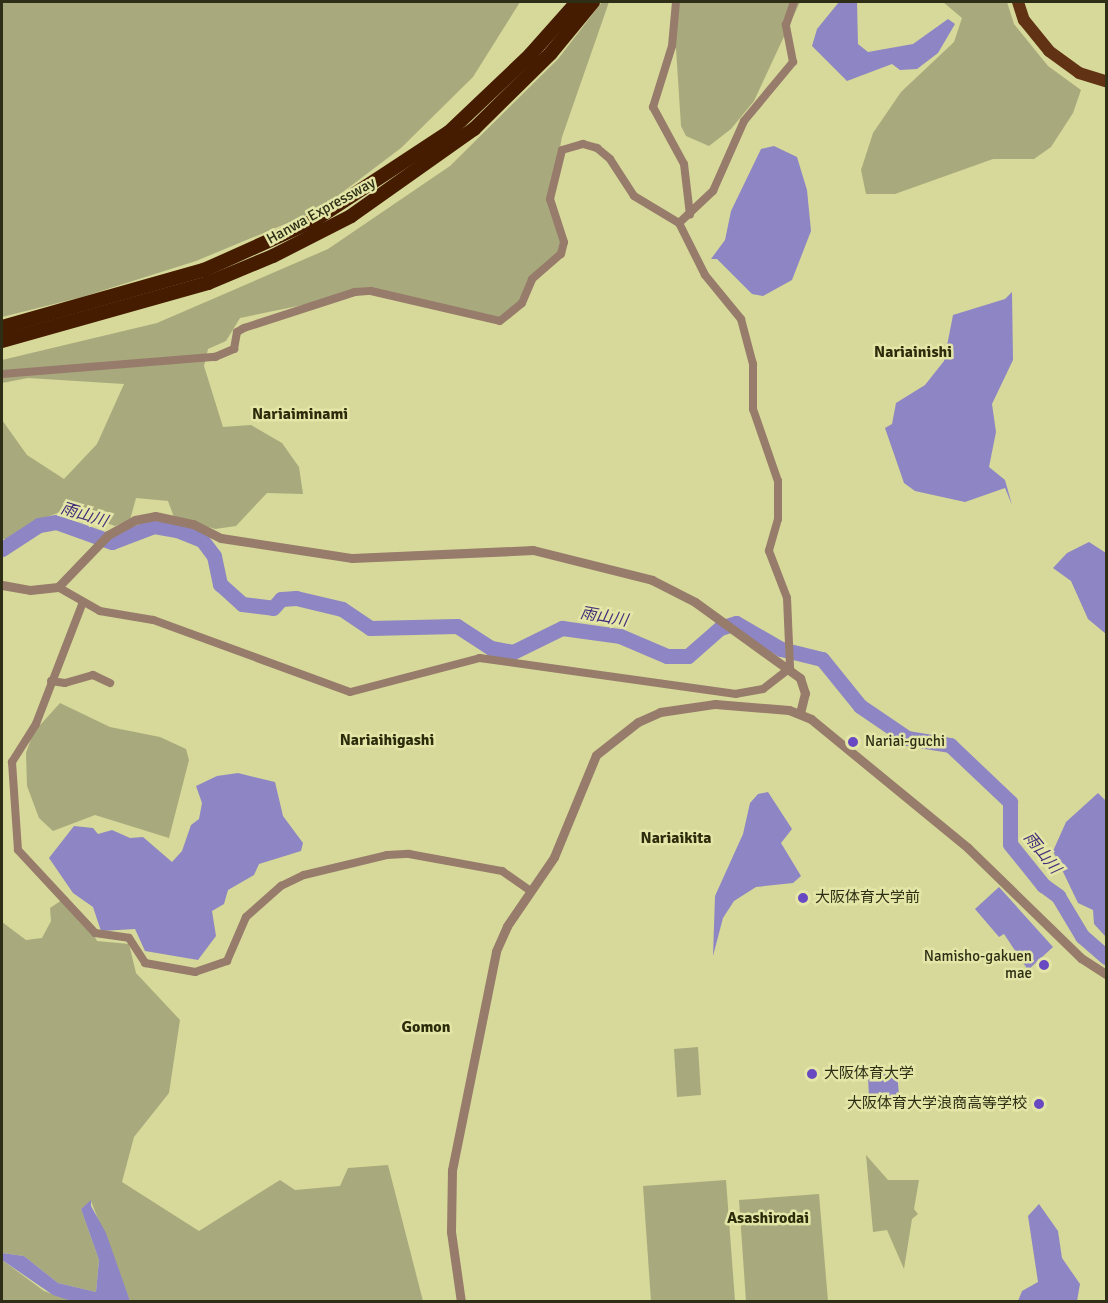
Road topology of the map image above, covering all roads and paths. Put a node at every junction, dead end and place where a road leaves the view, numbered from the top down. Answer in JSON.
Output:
{"nodes":[{"id":1,"x":577,"y":2,"type":"edge"},
{"id":2,"x":593,"y":2,"type":"edge"},
{"id":3,"x":676,"y":2,"type":"edge"},
{"id":4,"x":795,"y":2,"type":"edge"},
{"id":5,"x":1018,"y":2,"type":"edge"},
{"id":6,"x":1107,"y":81,"type":"edge"},
{"id":7,"x":690,"y":215,"type":"junction"},
{"id":8,"x":679,"y":223,"type":"junction"},
{"id":9,"x":271,"y":250,"type":"junction"},
{"id":10,"x":206,"y":276,"type":"junction"},
{"id":11,"x":2,"y":327,"type":"edge"},
{"id":12,"x":2,"y":341,"type":"edge"},
{"id":13,"x":2,"y":374,"type":"edge"},
{"id":14,"x":2,"y":585,"type":"edge"},
{"id":15,"x":58,"y":587,"type":"junction"},
{"id":16,"x":83,"y":602,"type":"junction"},
{"id":17,"x":790,"y":668,"type":"junction"},
{"id":18,"x":51,"y":681,"type":"junction"},
{"id":19,"x":110,"y":683,"type":"dead end"},
{"id":20,"x":800,"y":713,"type":"junction"},
{"id":21,"x":531,"y":891,"type":"junction"},
{"id":22,"x":1107,"y":974,"type":"edge"},
{"id":23,"x":461,"y":1302,"type":"edge"}],
"edges":[{"from":1,"to":9,"type":"highway","name":"Hanwa Expressway"},
{"from":2,"to":9,"type":"highway","name":"Hanwa Expressway"},
{"from":3,"to":7,"type":"street"},
{"from":4,"to":7,"type":"street"},
{"from":5,"to":6,"type":"main road"},
{"from":7,"to":8,"type":"street"},
{"from":8,"to":13,"type":"street"},
{"from":8,"to":17,"type":"street"},
{"from":9,"to":10,"type":"highway","name":"Hanwa Expressway"},
{"from":10,"to":11,"type":"highway","name":"Hanwa Expressway"},
{"from":10,"to":12,"type":"highway","name":"Hanwa Expressway"},
{"from":14,"to":15,"type":"street"},
{"from":15,"to":16,"type":"street"},
{"from":15,"to":17,"type":"street"},
{"from":16,"to":17,"type":"street"},
{"from":16,"to":18,"type":"street"},
{"from":17,"to":20,"type":"street"},
{"from":18,"to":19,"type":"street"},
{"from":18,"to":21,"type":"street"},
{"from":20,"to":21,"type":"street"},
{"from":20,"to":22,"type":"street"},
{"from":21,"to":23,"type":"street"}]}
